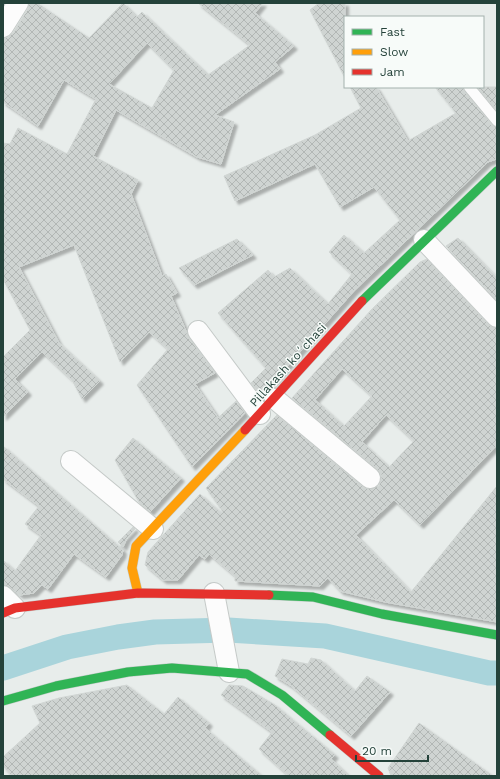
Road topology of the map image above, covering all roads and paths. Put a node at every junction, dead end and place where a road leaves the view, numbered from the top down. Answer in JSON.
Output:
{"nodes":[{"id":1,"x":18,"y":3,"type":"edge"},
{"id":2,"x":3,"y":27,"type":"edge"},
{"id":3,"x":470,"y":88,"type":"edge"},
{"id":4,"x":497,"y":121,"type":"edge"},
{"id":5,"x":497,"y":171,"type":"edge"},
{"id":6,"x":424,"y":240,"type":"junction"},
{"id":7,"x":497,"y":317,"type":"edge"},
{"id":8,"x":198,"y":331,"type":"dead end"},
{"id":9,"x":275,"y":399,"type":"junction"},
{"id":10,"x":260,"y":414,"type":"junction"},
{"id":11,"x":71,"y":461,"type":"dead end"},
{"id":12,"x":370,"y":478,"type":"dead end"},
{"id":13,"x":153,"y":529,"type":"junction"},
{"id":14,"x":138,"y":593,"type":"junction"},
{"id":15,"x":214,"y":593,"type":"junction"},
{"id":16,"x":7,"y":605,"type":"edge"},
{"id":17,"x":497,"y":635,"type":"edge"},
{"id":18,"x":228,"y":668,"type":"junction"},
{"id":19,"x":3,"y":701,"type":"edge"},
{"id":20,"x":379,"y":776,"type":"edge"}],
"edges":[{"from":1,"to":2,"type":"street"},
{"from":3,"to":4,"type":"lane"},
{"from":5,"to":6,"type":"street","name":"Pillakash koʻchasi"},
{"from":6,"to":7,"type":"street"},
{"from":6,"to":9,"type":"street","name":"Pillakash koʻchasi"},
{"from":8,"to":10,"type":"street"},
{"from":9,"to":10,"type":"street","name":"Pillakash koʻchasi"},
{"from":9,"to":12,"type":"street"},
{"from":10,"to":13,"type":"street","name":"Pillakash koʻchasi"},
{"from":11,"to":13,"type":"street"},
{"from":13,"to":14,"type":"street","name":"Pillakash koʻchasi"},
{"from":14,"to":15,"type":"street"},
{"from":14,"to":16,"type":"street"},
{"from":15,"to":17,"type":"street"},
{"from":15,"to":18,"type":"street"},
{"from":18,"to":19,"type":"street"},
{"from":18,"to":20,"type":"street"}]}
